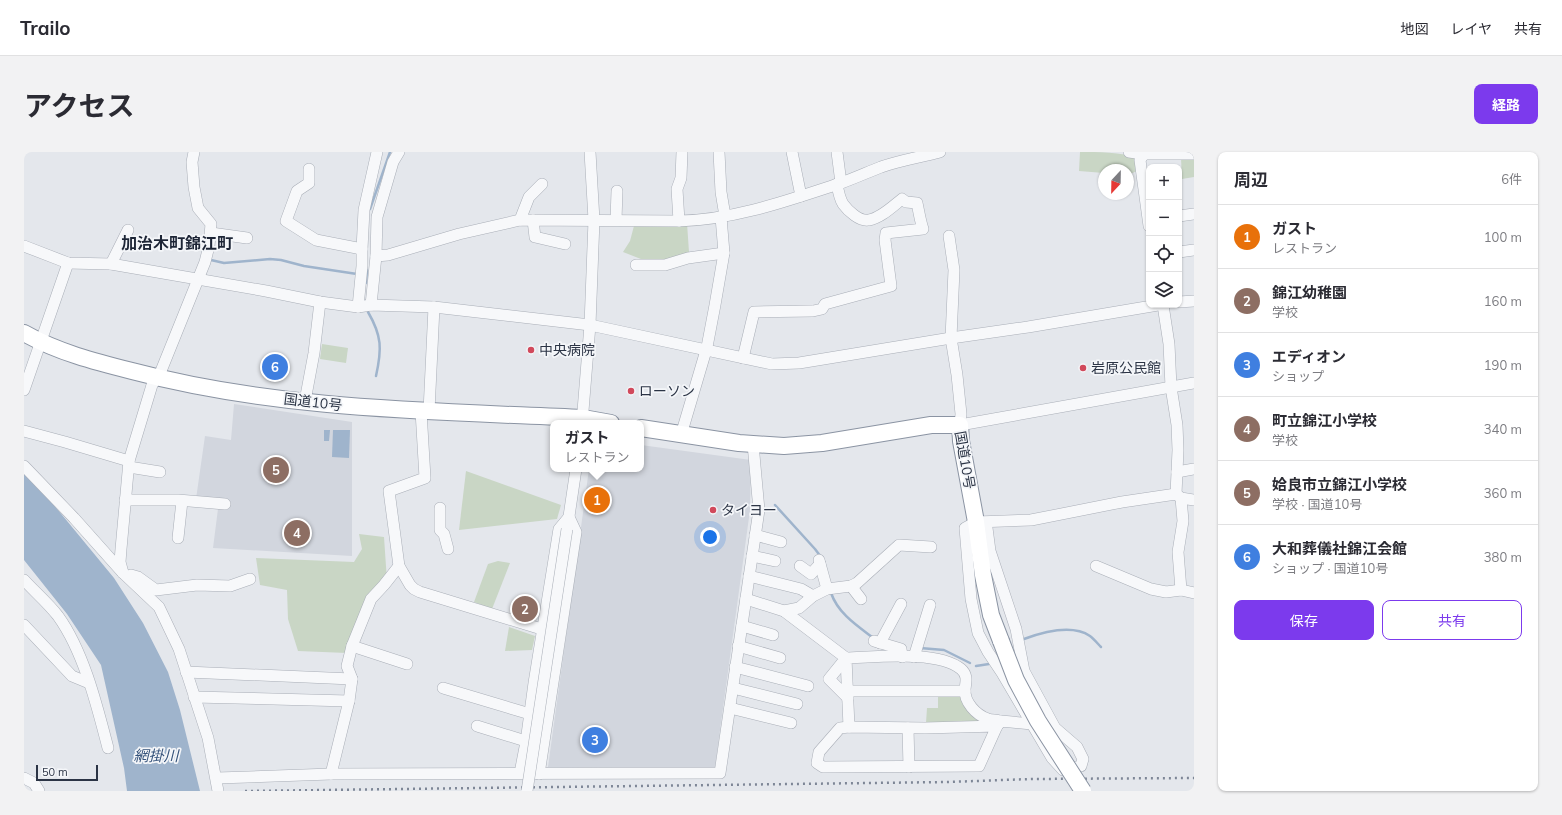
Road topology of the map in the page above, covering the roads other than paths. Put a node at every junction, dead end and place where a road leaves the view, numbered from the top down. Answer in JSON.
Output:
{"nodes":[{"id":1,"x":194,"y":152,"type":"edge"},
{"id":2,"x":377,"y":152,"type":"edge"},
{"id":3,"x":399,"y":152,"type":"edge"},
{"id":4,"x":590,"y":152,"type":"edge"},
{"id":5,"x":682,"y":152,"type":"edge"},
{"id":6,"x":719,"y":152,"type":"edge"},
{"id":7,"x":792,"y":152,"type":"edge"},
{"id":8,"x":837,"y":152,"type":"edge"},
{"id":9,"x":940,"y":152,"type":"edge"},
{"id":10,"x":1129,"y":152,"type":"edge"},
{"id":11,"x":1144,"y":154,"type":"junction"},
{"id":12,"x":1194,"y":154,"type":"edge"},
{"id":13,"x":310,"y":169,"type":"dead end"},
{"id":14,"x":839,"y":183,"type":"junction"},
{"id":15,"x":542,"y":184,"type":"dead end"},
{"id":16,"x":617,"y":191,"type":"dead end"},
{"id":17,"x":801,"y":196,"type":"junction"},
{"id":18,"x":1146,"y":201,"type":"edge"},
{"id":19,"x":1194,"y":214,"type":"edge"},
{"id":20,"x":723,"y":216,"type":"junction"},
{"id":21,"x":1182,"y":216,"type":"edge"},
{"id":22,"x":520,"y":220,"type":"junction"},
{"id":23,"x":533,"y":220,"type":"junction"},
{"id":24,"x":594,"y":220,"type":"junction"},
{"id":25,"x":616,"y":220,"type":"junction"},
{"id":26,"x":679,"y":221,"type":"junction"},
{"id":27,"x":128,"y":230,"type":"dead end"},
{"id":28,"x":211,"y":233,"type":"junction"},
{"id":29,"x":949,"y":236,"type":"dead end"},
{"id":30,"x":247,"y":238,"type":"dead end"},
{"id":31,"x":565,"y":244,"type":"dead end"},
{"id":32,"x":24,"y":246,"type":"edge"},
{"id":33,"x":362,"y":249,"type":"junction"},
{"id":34,"x":1194,"y":250,"type":"edge"},
{"id":35,"x":1182,"y":252,"type":"edge"},
{"id":36,"x":724,"y":253,"type":"junction"},
{"id":37,"x":376,"y":256,"type":"junction"},
{"id":38,"x":68,"y":263,"type":"junction"},
{"id":39,"x":111,"y":264,"type":"junction"},
{"id":40,"x":636,"y":265,"type":"dead end"},
{"id":41,"x":198,"y":279,"type":"junction"},
{"id":42,"x":1194,"y":300,"type":"edge"},
{"id":43,"x":320,"y":302,"type":"junction"},
{"id":44,"x":1182,"y":302,"type":"edge"},
{"id":45,"x":371,"y":306,"type":"junction"},
{"id":46,"x":358,"y":307,"type":"junction"},
{"id":47,"x":434,"y":307,"type":"junction"},
{"id":48,"x":1146,"y":307,"type":"edge"},
{"id":49,"x":1164,"y":308,"type":"edge"},
{"id":50,"x":590,"y":325,"type":"junction"},
{"id":51,"x":24,"y":333,"type":"edge"},
{"id":52,"x":951,"y":338,"type":"junction"},
{"id":53,"x":40,"y":341,"type":"junction"},
{"id":54,"x":706,"y":350,"type":"junction"},
{"id":55,"x":743,"y":358,"type":"junction"},
{"id":56,"x":157,"y":377,"type":"junction"},
{"id":57,"x":1194,"y":383,"type":"edge"},
{"id":58,"x":1171,"y":387,"type":"junction"},
{"id":59,"x":24,"y":390,"type":"edge"},
{"id":60,"x":305,"y":401,"type":"junction"},
{"id":61,"x":425,"y":411,"type":"junction"},
{"id":62,"x":566,"y":420,"type":"edge"},
{"id":63,"x":582,"y":420,"type":"edge"},
{"id":64,"x":960,"y":425,"type":"junction"},
{"id":65,"x":644,"y":429,"type":"edge"},
{"id":66,"x":24,"y":431,"type":"edge"},
{"id":67,"x":681,"y":435,"type":"junction"},
{"id":68,"x":753,"y":444,"type":"junction"},
{"id":69,"x":129,"y":464,"type":"junction"},
{"id":70,"x":24,"y":466,"type":"edge"},
{"id":71,"x":1194,"y":468,"type":"edge"},
{"id":72,"x":160,"y":472,"type":"dead end"},
{"id":73,"x":576,"y":472,"type":"edge"},
{"id":74,"x":1177,"y":472,"type":"junction"},
{"id":75,"x":1179,"y":496,"type":"junction"},
{"id":76,"x":125,"y":500,"type":"junction"},
{"id":77,"x":1194,"y":500,"type":"edge"},
{"id":78,"x":182,"y":501,"type":"junction"},
{"id":79,"x":226,"y":504,"type":"dead end"},
{"id":80,"x":440,"y":508,"type":"dead end"},
{"id":81,"x":569,"y":517,"type":"junction"},
{"id":82,"x":976,"y":522,"type":"junction"},
{"id":83,"x":755,"y":535,"type":"junction"},
{"id":84,"x":178,"y":538,"type":"dead end"},
{"id":85,"x":781,"y":542,"type":"dead end"},
{"id":86,"x":931,"y":547,"type":"dead end"},
{"id":87,"x":448,"y":549,"type":"dead end"},
{"id":88,"x":752,"y":556,"type":"junction"},
{"id":89,"x":775,"y":562,"type":"dead end"},
{"id":90,"x":399,"y":566,"type":"junction"},
{"id":91,"x":800,"y":566,"type":"dead end"},
{"id":92,"x":1096,"y":566,"type":"dead end"},
{"id":93,"x":123,"y":573,"type":"junction"},
{"id":94,"x":749,"y":576,"type":"junction"},
{"id":95,"x":250,"y":579,"type":"dead end"},
{"id":96,"x":24,"y":580,"type":"edge"},
{"id":97,"x":851,"y":586,"type":"junction"},
{"id":98,"x":827,"y":589,"type":"junction"},
{"id":99,"x":1181,"y":590,"type":"junction"},
{"id":100,"x":1194,"y":593,"type":"edge"},
{"id":101,"x":813,"y":596,"type":"junction"},
{"id":102,"x":746,"y":599,"type":"junction"},
{"id":103,"x":861,"y":599,"type":"dead end"},
{"id":104,"x":901,"y":604,"type":"dead end"},
{"id":105,"x":930,"y":605,"type":"dead end"},
{"id":106,"x":784,"y":611,"type":"junction"},
{"id":107,"x":24,"y":624,"type":"edge"},
{"id":108,"x":742,"y":626,"type":"junction"},
{"id":109,"x":543,"y":630,"type":"junction"},
{"id":110,"x":560,"y":633,"type":"junction"},
{"id":111,"x":773,"y":635,"type":"dead end"},
{"id":112,"x":352,"y":646,"type":"junction"},
{"id":113,"x":738,"y":646,"type":"junction"},
{"id":114,"x":902,"y":657,"type":"junction"},
{"id":115,"x":914,"y":657,"type":"junction"},
{"id":116,"x":780,"y":658,"type":"dead end"},
{"id":117,"x":846,"y":658,"type":"junction"},
{"id":118,"x":407,"y":664,"type":"dead end"},
{"id":119,"x":736,"y":667,"type":"junction"},
{"id":120,"x":186,"y":672,"type":"junction"},
{"id":121,"x":352,"y":679,"type":"junction"},
{"id":122,"x":89,"y":683,"type":"junction"},
{"id":123,"x":808,"y":686,"type":"dead end"},
{"id":124,"x":443,"y":688,"type":"dead end"},
{"id":125,"x":732,"y":688,"type":"junction"},
{"id":126,"x":965,"y":691,"type":"junction"},
{"id":127,"x":848,"y":694,"type":"junction"},
{"id":128,"x":194,"y":697,"type":"junction"},
{"id":129,"x":349,"y":701,"type":"junction"},
{"id":130,"x":797,"y":704,"type":"dead end"},
{"id":131,"x":730,"y":708,"type":"junction"},
{"id":132,"x":530,"y":714,"type":"junction"},
{"id":133,"x":791,"y":723,"type":"dead end"},
{"id":134,"x":999,"y":723,"type":"junction"},
{"id":135,"x":1032,"y":724,"type":"junction"},
{"id":136,"x":477,"y":726,"type":"dead end"},
{"id":137,"x":849,"y":727,"type":"junction"},
{"id":138,"x":908,"y":728,"type":"junction"},
{"id":139,"x":526,"y":742,"type":"junction"},
{"id":140,"x":543,"y":745,"type":"junction"},
{"id":141,"x":108,"y":748,"type":"dead end"},
{"id":142,"x":909,"y":767,"type":"junction"},
{"id":143,"x":520,"y":773,"type":"junction"},
{"id":144,"x":331,"y":774,"type":"junction"},
{"id":145,"x":539,"y":774,"type":"junction"},
{"id":146,"x":217,"y":778,"type":"junction"},
{"id":147,"x":25,"y":779,"type":"edge"},
{"id":148,"x":39,"y":791,"type":"edge"},
{"id":149,"x":218,"y":791,"type":"edge"},
{"id":150,"x":527,"y":791,"type":"edge"},
{"id":151,"x":1083,"y":791,"type":"edge"}],
"edges":[{"from":1,"to":28,"type":"street"},
{"from":2,"to":33,"type":"street"},
{"from":3,"to":37,"type":"street"},
{"from":4,"to":24,"type":"street"},
{"from":5,"to":26,"type":"street"},
{"from":6,"to":20,"type":"street"},
{"from":7,"to":17,"type":"street"},
{"from":8,"to":14,"type":"street"},
{"from":9,"to":14,"type":"street"},
{"from":10,"to":11,"type":"street"},
{"from":11,"to":12,"type":"street"},
{"from":11,"to":18,"type":"street"},
{"from":13,"to":33,"type":"street"},
{"from":14,"to":17,"type":"street"},
{"from":14,"to":55,"type":"street"},
{"from":15,"to":22,"type":"street"},
{"from":16,"to":25,"type":"street"},
{"from":17,"to":20,"type":"street"},
{"from":19,"to":21,"type":"street"},
{"from":20,"to":26,"type":"street"},
{"from":20,"to":36,"type":"street"},
{"from":22,"to":23,"type":"street"},
{"from":22,"to":37,"type":"street"},
{"from":23,"to":24,"type":"street"},
{"from":23,"to":31,"type":"street"},
{"from":24,"to":25,"type":"street"},
{"from":24,"to":50,"type":"street"},
{"from":25,"to":26,"type":"street"},
{"from":27,"to":39,"type":"street"},
{"from":28,"to":30,"type":"street"},
{"from":28,"to":41,"type":"street"},
{"from":29,"to":52,"type":"street"},
{"from":32,"to":38,"type":"street"},
{"from":33,"to":46,"type":"street"},
{"from":34,"to":35,"type":"street"},
{"from":36,"to":40,"type":"street"},
{"from":36,"to":54,"type":"street"},
{"from":37,"to":45,"type":"street"},
{"from":38,"to":39,"type":"street"},
{"from":38,"to":53,"type":"street"},
{"from":39,"to":41,"type":"street"},
{"from":41,"to":43,"type":"street"},
{"from":41,"to":56,"type":"street"},
{"from":42,"to":44,"type":"street"},
{"from":43,"to":46,"type":"street"},
{"from":43,"to":60,"type":"street"},
{"from":45,"to":46,"type":"street"},
{"from":45,"to":47,"type":"street"},
{"from":47,"to":50,"type":"street"},
{"from":47,"to":61,"type":"street"},
{"from":48,"to":52,"type":"street"},
{"from":49,"to":58,"type":"street"},
{"from":50,"to":54,"type":"street"},
{"from":50,"to":63,"type":"street"},
{"from":51,"to":53,"type":"highway","name":"国道10号"},
{"from":52,"to":55,"type":"street"},
{"from":52,"to":64,"type":"street"},
{"from":53,"to":56,"type":"highway","name":"国道10号"},
{"from":53,"to":59,"type":"street"},
{"from":54,"to":55,"type":"street"},
{"from":54,"to":67,"type":"street"},
{"from":56,"to":60,"type":"highway","name":"国道10号"},
{"from":56,"to":69,"type":"street"},
{"from":57,"to":58,"type":"street"},
{"from":58,"to":64,"type":"street"},
{"from":58,"to":74,"type":"street"},
{"from":60,"to":61,"type":"highway","name":"国道10号"},
{"from":61,"to":62,"type":"highway","name":"国道10号"},
{"from":61,"to":90,"type":"street"},
{"from":64,"to":68,"type":"highway","name":"国道10号"},
{"from":64,"to":82,"type":"highway","name":"国道10号"},
{"from":65,"to":67,"type":"highway","name":"国道10号"},
{"from":66,"to":69,"type":"street"},
{"from":67,"to":68,"type":"highway","name":"国道10号"},
{"from":68,"to":83,"type":"street"},
{"from":69,"to":72,"type":"street"},
{"from":69,"to":76,"type":"street"},
{"from":70,"to":93,"type":"street"},
{"from":71,"to":74,"type":"street"},
{"from":73,"to":81,"type":"street"},
{"from":74,"to":75,"type":"street"},
{"from":75,"to":77,"type":"street"},
{"from":75,"to":82,"type":"street"},
{"from":75,"to":99,"type":"street"},
{"from":76,"to":78,"type":"street"},
{"from":76,"to":93,"type":"street"},
{"from":78,"to":79,"type":"street"},
{"from":78,"to":84,"type":"street"},
{"from":80,"to":87,"type":"street"},
{"from":81,"to":109,"type":"street"},
{"from":81,"to":110,"type":"street"},
{"from":81,"to":150,"type":"street","bridge":true},
{"from":82,"to":135,"type":"street"},
{"from":82,"to":135,"type":"street"},
{"from":82,"to":151,"type":"highway","name":"国道10号","bridge":true},
{"from":83,"to":85,"type":"street"},
{"from":83,"to":88,"type":"street"},
{"from":86,"to":97,"type":"street"},
{"from":88,"to":89,"type":"street"},
{"from":88,"to":94,"type":"street"},
{"from":90,"to":109,"type":"street"},
{"from":90,"to":112,"type":"street"},
{"from":91,"to":98,"type":"street"},
{"from":92,"to":99,"type":"street"},
{"from":93,"to":95,"type":"street"},
{"from":93,"to":120,"type":"street"},
{"from":94,"to":101,"type":"street"},
{"from":94,"to":102,"type":"street"},
{"from":96,"to":122,"type":"street"},
{"from":97,"to":98,"type":"street"},
{"from":97,"to":103,"type":"street"},
{"from":98,"to":101,"type":"street"},
{"from":99,"to":100,"type":"street"},
{"from":101,"to":106,"type":"street"},
{"from":102,"to":106,"type":"street"},
{"from":102,"to":108,"type":"street"},
{"from":104,"to":114,"type":"street"},
{"from":105,"to":115,"type":"street"},
{"from":106,"to":117,"type":"street"},
{"from":107,"to":122,"type":"street"},
{"from":108,"to":111,"type":"street"},
{"from":108,"to":113,"type":"street"},
{"from":109,"to":110,"type":"street"},
{"from":109,"to":132,"type":"street"},
{"from":110,"to":140,"type":"street"},
{"from":112,"to":118,"type":"street"},
{"from":112,"to":121,"type":"street"},
{"from":113,"to":116,"type":"street"},
{"from":113,"to":119,"type":"street"},
{"from":114,"to":115,"type":"street"},
{"from":114,"to":117,"type":"street"},
{"from":115,"to":126,"type":"street"},
{"from":117,"to":127,"type":"street"},
{"from":117,"to":127,"type":"street"},
{"from":119,"to":123,"type":"street"},
{"from":119,"to":125,"type":"street"},
{"from":120,"to":121,"type":"street"},
{"from":120,"to":128,"type":"street"},
{"from":121,"to":129,"type":"street"},
{"from":122,"to":141,"type":"street"},
{"from":124,"to":132,"type":"street"},
{"from":125,"to":130,"type":"street"},
{"from":125,"to":131,"type":"street"},
{"from":126,"to":127,"type":"street"},
{"from":126,"to":134,"type":"street"},
{"from":127,"to":137,"type":"street"},
{"from":128,"to":129,"type":"street"},
{"from":128,"to":146,"type":"street"},
{"from":129,"to":144,"type":"street"},
{"from":131,"to":133,"type":"street"},
{"from":131,"to":145,"type":"street"},
{"from":132,"to":139,"type":"street"},
{"from":134,"to":135,"type":"street"},
{"from":134,"to":138,"type":"street"},
{"from":134,"to":142,"type":"street"},
{"from":136,"to":139,"type":"street"},
{"from":137,"to":138,"type":"street"},
{"from":137,"to":142,"type":"street"},
{"from":138,"to":142,"type":"street"},
{"from":139,"to":140,"type":"street"},
{"from":139,"to":143,"type":"street"},
{"from":140,"to":145,"type":"street"},
{"from":143,"to":144,"type":"street"},
{"from":143,"to":145,"type":"street"},
{"from":144,"to":146,"type":"street"},
{"from":146,"to":149,"type":"street"},
{"from":147,"to":148,"type":"street"}]}
